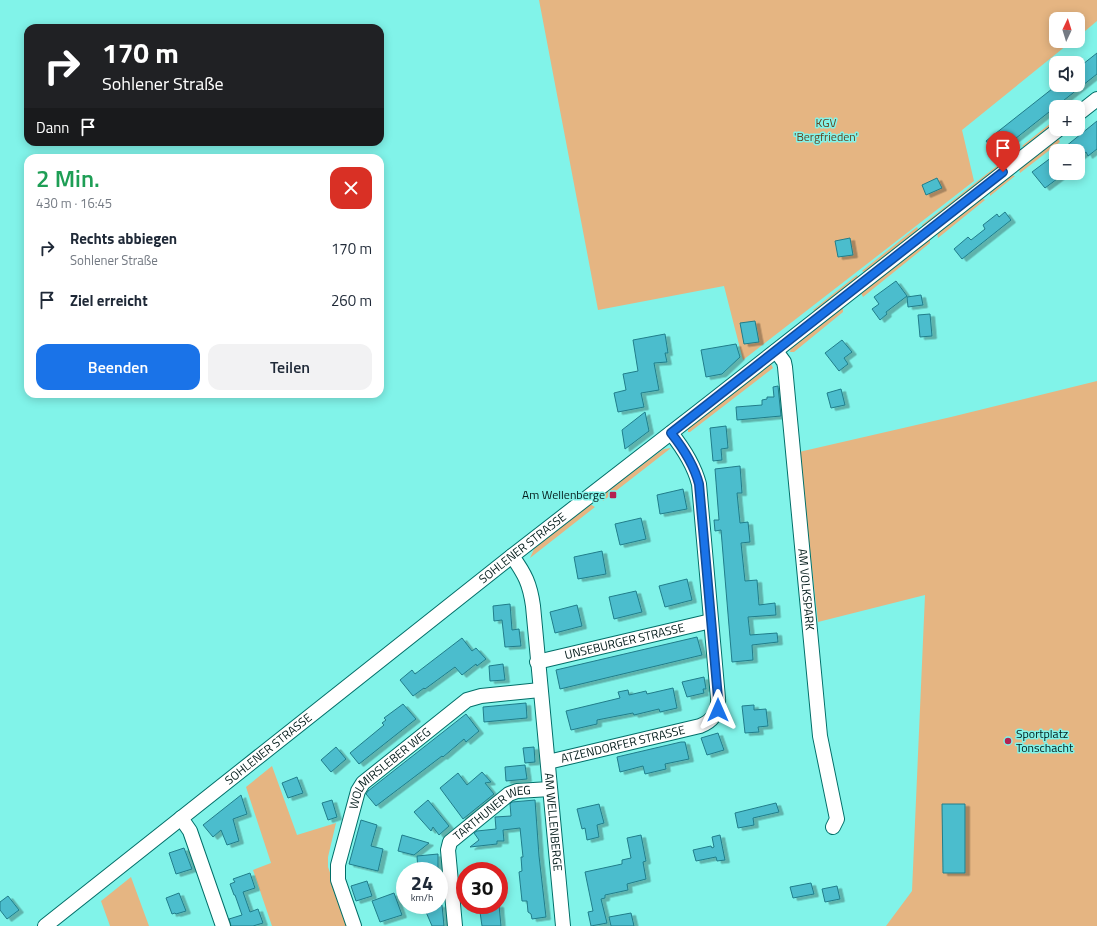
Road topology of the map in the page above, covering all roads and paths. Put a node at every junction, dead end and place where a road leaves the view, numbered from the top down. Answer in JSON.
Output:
{"nodes":[{"id":1,"x":1097,"y":99,"type":"edge"},
{"id":2,"x":1085,"y":108,"type":"edge"},
{"id":3,"x":1050,"y":136,"type":"edge"},
{"id":4,"x":776,"y":351,"type":"junction"},
{"id":5,"x":671,"y":433,"type":"junction"},
{"id":6,"x":512,"y":556,"type":"junction"},
{"id":7,"x":711,"y":621,"type":"junction"},
{"id":8,"x":537,"y":662,"type":"junction"},
{"id":9,"x":540,"y":690,"type":"junction"},
{"id":10,"x":548,"y":762,"type":"junction"},
{"id":11,"x":550,"y":789,"type":"junction"},
{"id":12,"x":181,"y":818,"type":"junction"},
{"id":13,"x":833,"y":827,"type":"dead end"},
{"id":14,"x":45,"y":926,"type":"edge"},
{"id":15,"x":223,"y":926,"type":"edge"},
{"id":16,"x":354,"y":926,"type":"edge"},
{"id":17,"x":455,"y":926,"type":"edge"},
{"id":18,"x":563,"y":926,"type":"edge"}],
"edges":[{"from":1,"to":2,"type":"street"},
{"from":3,"to":4,"type":"street","name":"SOHLENER STRASSE"},
{"from":4,"to":5,"type":"street","name":"SOHLENER STRASSE"},
{"from":4,"to":13,"type":"street","name":"AM VOLKSPARK"},
{"from":5,"to":6,"type":"street","name":"SOHLENER STRASSE"},
{"from":5,"to":7,"type":"street","name":"ATZENDORFER STRASSE"},
{"from":6,"to":8,"type":"street","name":"AM WELLENBERGE"},
{"from":6,"to":12,"type":"street","name":"SOHLENER STRASSE"},
{"from":7,"to":8,"type":"street","name":"UNSEBURGER STRASSE"},
{"from":7,"to":10,"type":"street","name":"ATZENDORFER STRASSE"},
{"from":8,"to":9,"type":"street","name":"AM WELLENBERGE"},
{"from":9,"to":10,"type":"street","name":"AM WELLENBERGE"},
{"from":9,"to":16,"type":"street","name":"WOLMIRSLEBER WEG"},
{"from":10,"to":11,"type":"street","name":"AM WELLENBERGE"},
{"from":11,"to":17,"type":"street","name":"TARTHUNER WEG"},
{"from":11,"to":18,"type":"street","name":"AM WELLENBERGE"},
{"from":12,"to":14,"type":"street","name":"SOHLENER STRASSE"},
{"from":12,"to":15,"type":"street"}]}
